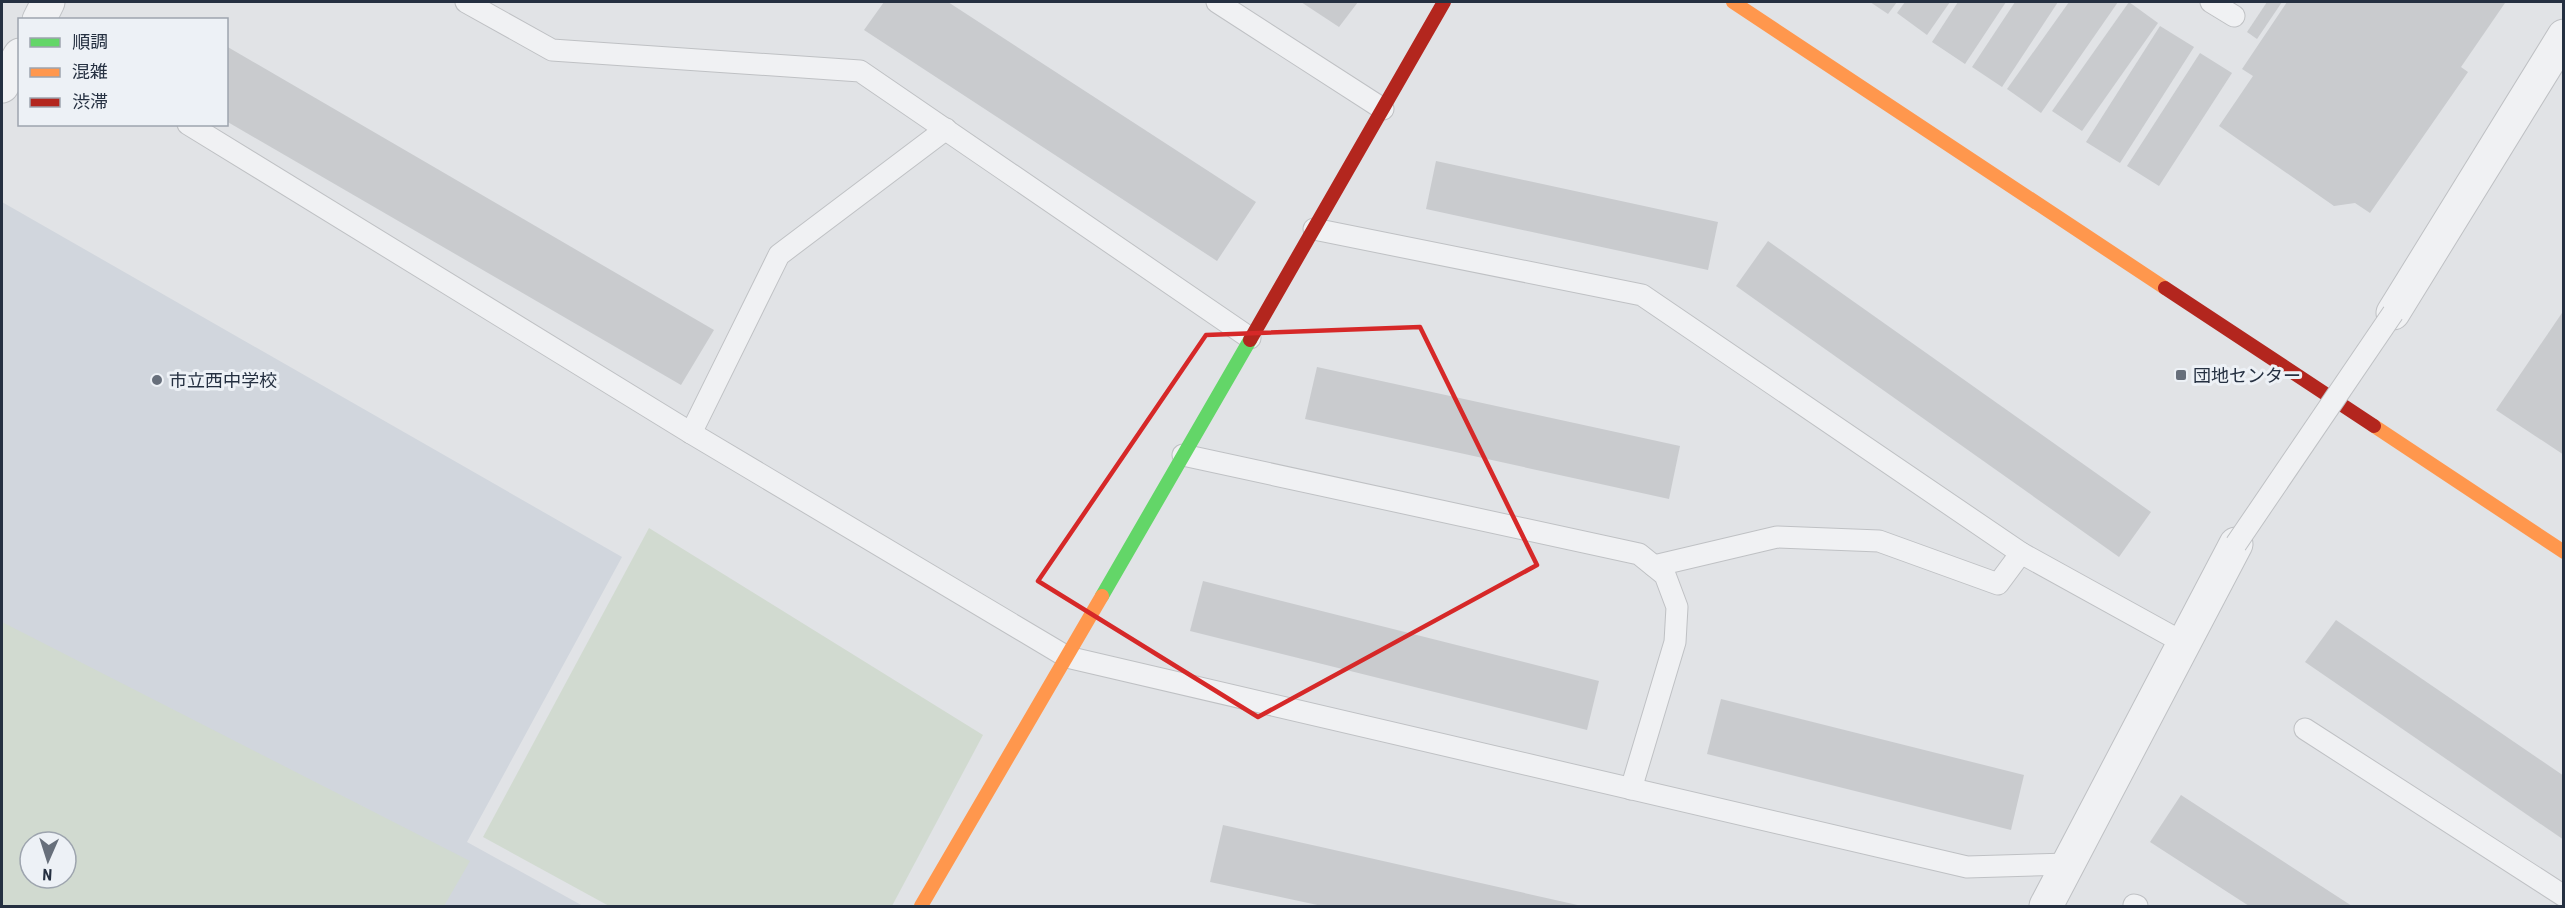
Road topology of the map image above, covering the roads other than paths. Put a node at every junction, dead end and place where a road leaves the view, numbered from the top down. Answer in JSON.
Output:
{"nodes":[{"id":1,"x":48,"y":2,"type":"edge"},
{"id":2,"x":466,"y":2,"type":"edge"},
{"id":3,"x":1217,"y":2,"type":"edge"},
{"id":4,"x":1444,"y":2,"type":"edge"},
{"id":5,"x":1733,"y":2,"type":"edge"},
{"id":6,"x":2211,"y":2,"type":"edge"},
{"id":7,"x":2234,"y":16,"type":"dead end"},
{"id":8,"x":40,"y":18,"type":"edge"},
{"id":9,"x":2564,"y":36,"type":"edge"},
{"id":10,"x":18,"y":58,"type":"edge"},
{"id":11,"x":2,"y":86,"type":"edge"},
{"id":12,"x":1383,"y":109,"type":"junction"},
{"id":13,"x":191,"y":126,"type":"edge"},
{"id":14,"x":945,"y":129,"type":"junction"},
{"id":15,"x":1314,"y":229,"type":"junction"},
{"id":16,"x":2393,"y":313,"type":"joint"},
{"id":17,"x":1251,"y":338,"type":"junction"},
{"id":18,"x":691,"y":434,"type":"junction"},
{"id":19,"x":1183,"y":455,"type":"junction"},
{"id":20,"x":2236,"y":544,"type":"joint"},
{"id":21,"x":2564,"y":552,"type":"edge"},
{"id":22,"x":2021,"y":553,"type":"junction"},
{"id":23,"x":1654,"y":566,"type":"junction"},
{"id":24,"x":2184,"y":643,"type":"junction"},
{"id":25,"x":1067,"y":657,"type":"junction"},
{"id":26,"x":2305,"y":729,"type":"dead end"},
{"id":27,"x":1631,"y":789,"type":"junction"},
{"id":28,"x":2068,"y":864,"type":"junction"},
{"id":29,"x":2564,"y":896,"type":"edge"},
{"id":30,"x":921,"y":906,"type":"edge"},
{"id":31,"x":2046,"y":906,"type":"edge"}],
"edges":[{"from":1,"to":8,"type":"street"},
{"from":2,"to":14,"type":"lane"},
{"from":3,"to":12,"type":"lane"},
{"from":4,"to":12,"type":"street"},
{"from":5,"to":21,"type":"street"},
{"from":6,"to":7,"type":"lane"},
{"from":9,"to":16,"type":"street"},
{"from":10,"to":11,"type":"street"},
{"from":12,"to":15,"type":"street"},
{"from":13,"to":18,"type":"lane"},
{"from":14,"to":17,"type":"lane"},
{"from":14,"to":18,"type":"lane"},
{"from":15,"to":17,"type":"street"},
{"from":15,"to":22,"type":"lane"},
{"from":16,"to":20,"type":"lane","bridge":true},
{"from":17,"to":19,"type":"street"},
{"from":18,"to":25,"type":"lane"},
{"from":19,"to":23,"type":"lane"},
{"from":19,"to":25,"type":"street"},
{"from":20,"to":24,"type":"street"},
{"from":22,"to":23,"type":"lane"},
{"from":22,"to":24,"type":"lane"},
{"from":23,"to":27,"type":"lane"},
{"from":24,"to":28,"type":"street"},
{"from":25,"to":27,"type":"lane"},
{"from":25,"to":30,"type":"street"},
{"from":26,"to":29,"type":"lane"},
{"from":27,"to":28,"type":"lane"},
{"from":28,"to":31,"type":"street"}]}
